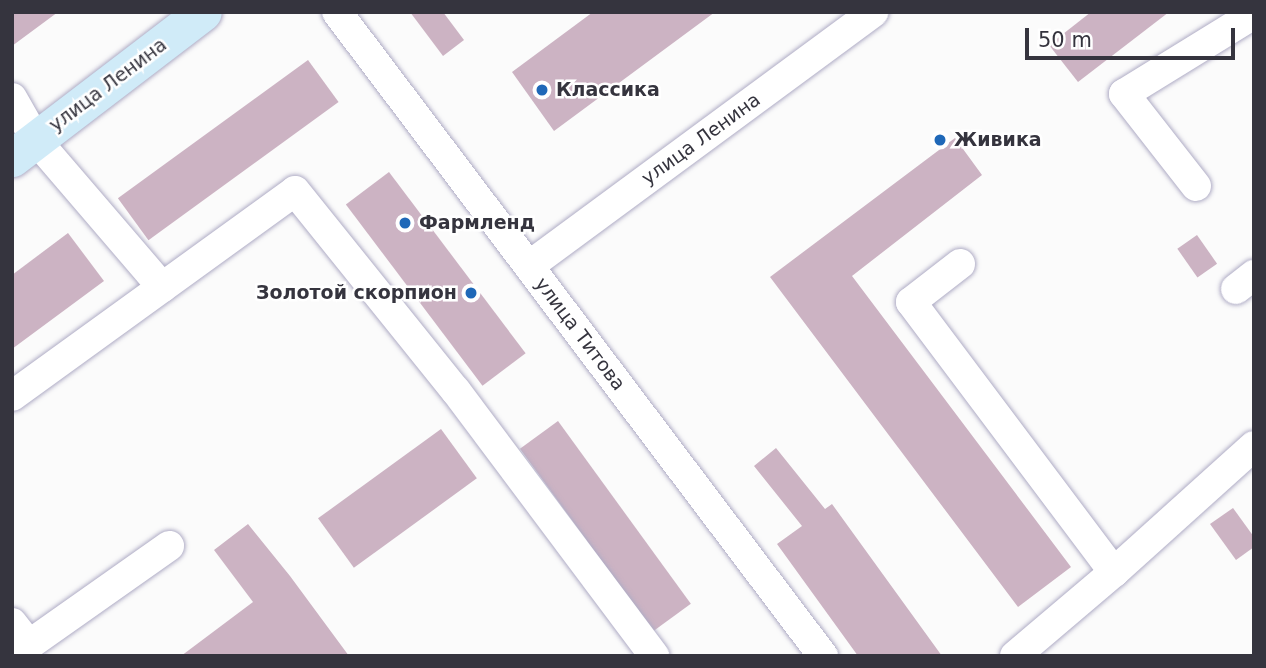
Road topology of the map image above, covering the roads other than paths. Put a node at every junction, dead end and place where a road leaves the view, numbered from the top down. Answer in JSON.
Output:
{"nodes":[{"id":1,"x":203,"y":12,"type":"edge"},
{"id":2,"x":337,"y":12,"type":"edge"},
{"id":3,"x":873,"y":12,"type":"edge"},
{"id":4,"x":1254,"y":14,"type":"edge"},
{"id":5,"x":12,"y":98,"type":"edge"},
{"id":6,"x":24,"y":149,"type":"edge"},
{"id":7,"x":1196,"y":186,"type":"dead end"},
{"id":8,"x":960,"y":264,"type":"dead end"},
{"id":9,"x":529,"y":266,"type":"junction"},
{"id":10,"x":162,"y":287,"type":"junction"},
{"id":11,"x":12,"y":396,"type":"edge"},
{"id":12,"x":1254,"y":446,"type":"edge"},
{"id":13,"x":169,"y":545,"type":"dead end"},
{"id":14,"x":1114,"y":572,"type":"junction"},
{"id":15,"x":18,"y":641,"type":"edge"},
{"id":16,"x":654,"y":656,"type":"edge"},
{"id":17,"x":823,"y":656,"type":"edge"},
{"id":18,"x":1014,"y":656,"type":"edge"}],
"edges":[{"from":1,"to":6,"type":"main road","name":"улица Ленина"},
{"from":2,"to":9,"type":"street","name":"улица Титова"},
{"from":3,"to":9,"type":"street","name":"улица Ленина"},
{"from":4,"to":7,"type":"street"},
{"from":5,"to":6,"type":"street"},
{"from":6,"to":10,"type":"street"},
{"from":8,"to":14,"type":"street"},
{"from":9,"to":17,"type":"street","name":"улица Титова"},
{"from":10,"to":11,"type":"street"},
{"from":10,"to":16,"type":"street"},
{"from":12,"to":14,"type":"street"},
{"from":13,"to":15,"type":"street"},
{"from":14,"to":18,"type":"street"}]}
